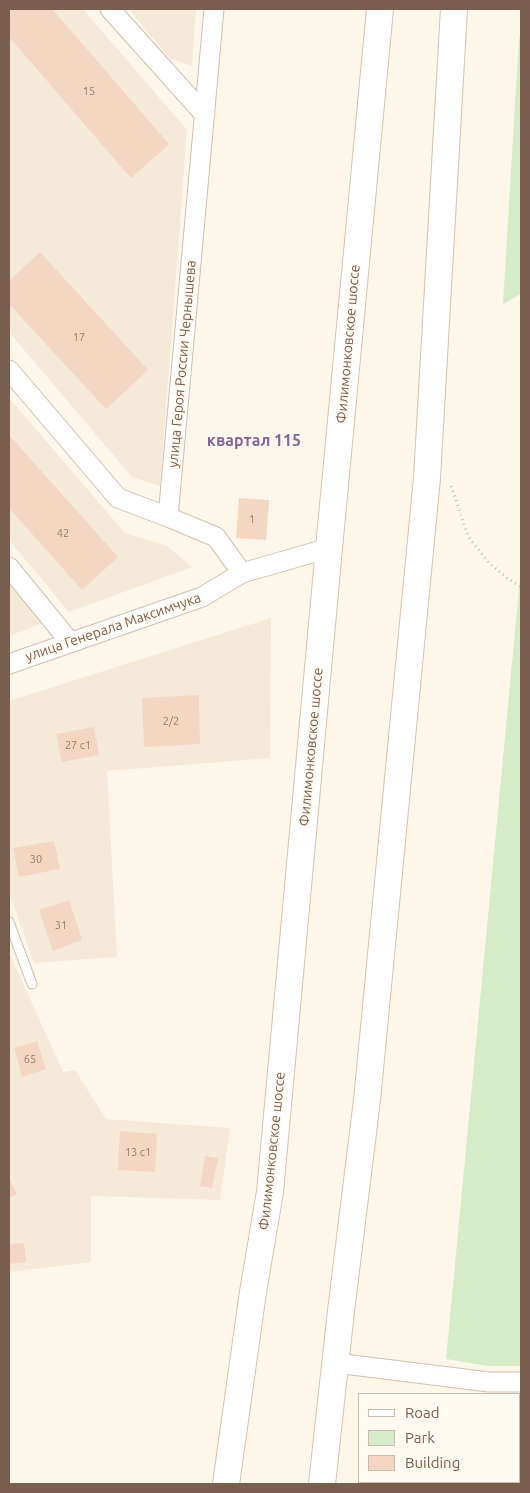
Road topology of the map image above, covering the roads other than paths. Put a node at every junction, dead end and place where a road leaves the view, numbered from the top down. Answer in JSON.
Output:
{"nodes":[{"id":1,"x":110,"y":9,"type":"edge"},
{"id":2,"x":214,"y":9,"type":"edge"},
{"id":3,"x":380,"y":9,"type":"edge"},
{"id":4,"x":454,"y":9,"type":"edge"},
{"id":5,"x":205,"y":114,"type":"junction"},
{"id":6,"x":9,"y":370,"type":"edge"},
{"id":7,"x":168,"y":517,"type":"junction"},
{"id":8,"x":329,"y":548,"type":"junction"},
{"id":9,"x":9,"y":566,"type":"edge"},
{"id":10,"x":242,"y":573,"type":"junction"},
{"id":11,"x":70,"y":642,"type":"junction"},
{"id":12,"x":9,"y":664,"type":"edge"},
{"id":13,"x":9,"y":922,"type":"edge"},
{"id":14,"x":32,"y":984,"type":"dead end"},
{"id":15,"x":336,"y":1363,"type":"junction"},
{"id":16,"x":521,"y":1382,"type":"edge"},
{"id":17,"x":226,"y":1484,"type":"edge"},
{"id":18,"x":322,"y":1484,"type":"edge"}],
"edges":[{"from":1,"to":5,"type":"street"},
{"from":2,"to":5,"type":"street","name":"улица Героя России Чернышева"},
{"from":3,"to":8,"type":"main road","name":"Филимонковское шоссе"},
{"from":4,"to":15,"type":"main road"},
{"from":5,"to":7,"type":"street","name":"улица Героя России Чернышева"},
{"from":6,"to":7,"type":"street"},
{"from":7,"to":10,"type":"street"},
{"from":8,"to":10,"type":"street","name":"улица Генерала Максимчука"},
{"from":8,"to":17,"type":"main road","name":"Филимонковское шоссе"},
{"from":9,"to":11,"type":"street"},
{"from":10,"to":11,"type":"street","name":"улица Генерала Максимчука"},
{"from":11,"to":12,"type":"street","name":"улица Генерала Максимчука"},
{"from":13,"to":14,"type":"lane"},
{"from":15,"to":16,"type":"street"},
{"from":15,"to":18,"type":"main road"}]}
